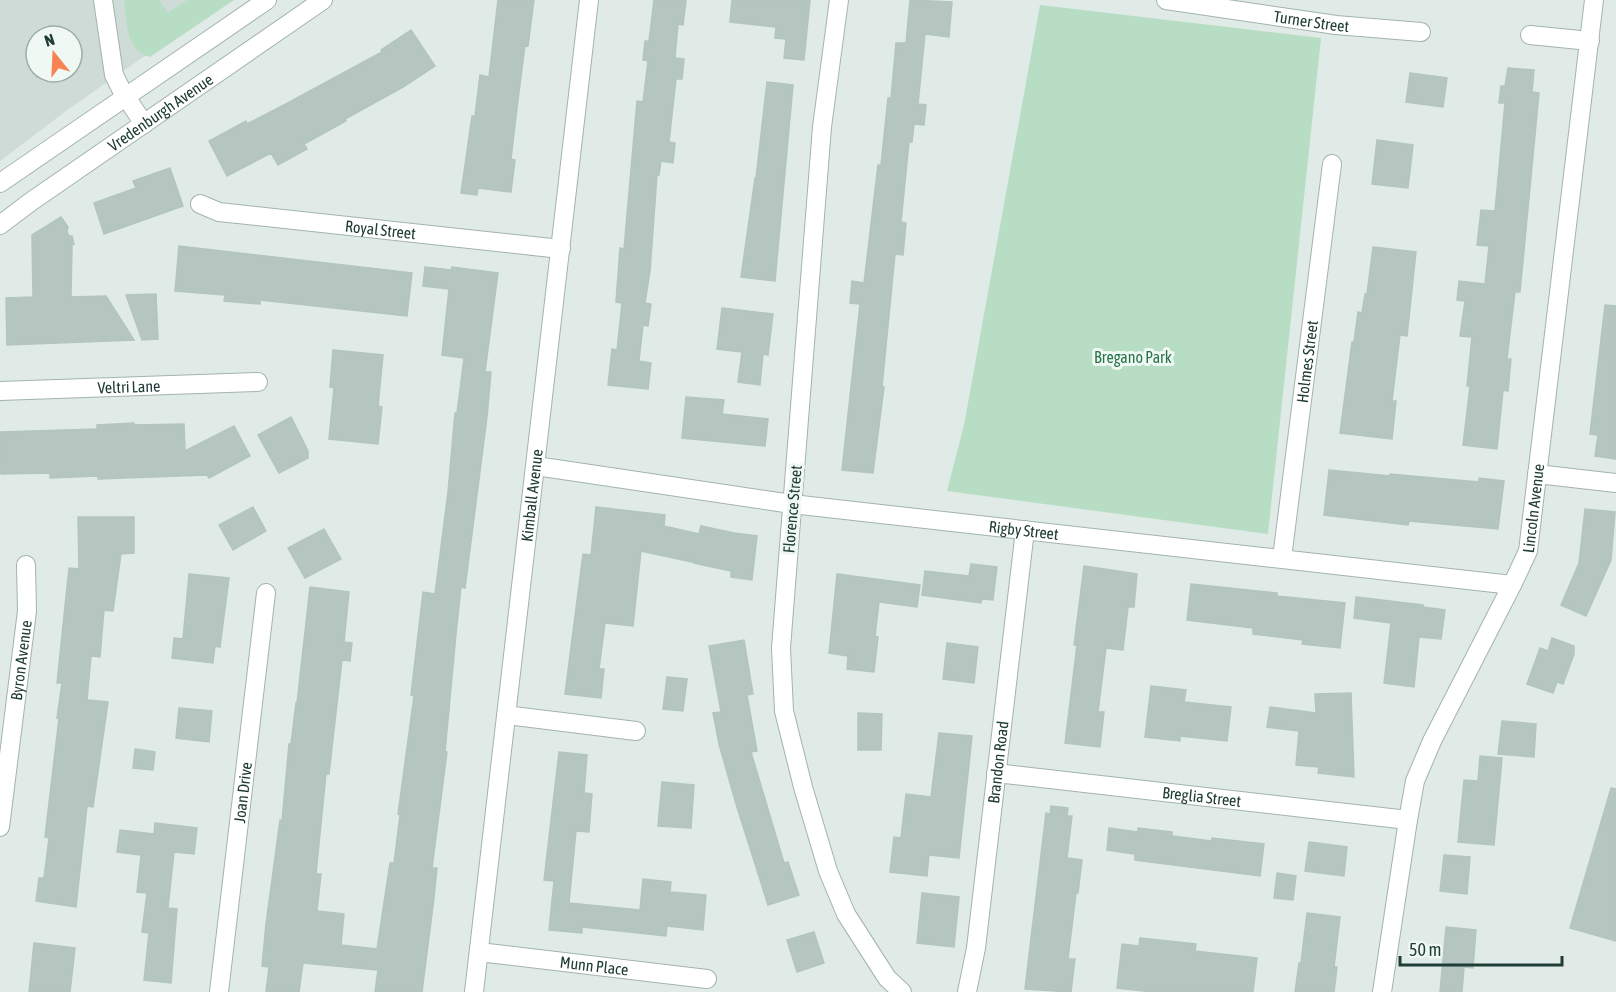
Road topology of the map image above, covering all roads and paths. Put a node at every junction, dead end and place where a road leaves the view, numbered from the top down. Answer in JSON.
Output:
{"nodes":[{"id":1,"x":103,"y":0,"type":"edge"},
{"id":2,"x":267,"y":0,"type":"edge"},
{"id":3,"x":323,"y":0,"type":"edge"},
{"id":4,"x":589,"y":0,"type":"edge"},
{"id":5,"x":839,"y":0,"type":"edge"},
{"id":6,"x":1166,"y":0,"type":"edge"},
{"id":7,"x":1594,"y":0,"type":"edge"},
{"id":8,"x":1421,"y":32,"type":"dead end"},
{"id":9,"x":1530,"y":35,"type":"dead end"},
{"id":10,"x":1590,"y":41,"type":"junction"},
{"id":11,"x":125,"y":96,"type":"junction"},
{"id":12,"x":144,"y":124,"type":"junction"},
{"id":13,"x":1332,"y":164,"type":"dead end"},
{"id":14,"x":0,"y":183,"type":"edge"},
{"id":15,"x":200,"y":204,"type":"dead end"},
{"id":16,"x":0,"y":225,"type":"edge"},
{"id":17,"x":561,"y":249,"type":"junction"},
{"id":18,"x":258,"y":382,"type":"dead end"},
{"id":19,"x":0,"y":391,"type":"edge"},
{"id":20,"x":536,"y":466,"type":"junction"},
{"id":21,"x":1537,"y":474,"type":"junction"},
{"id":22,"x":1616,"y":483,"type":"edge"},
{"id":23,"x":792,"y":504,"type":"junction"},
{"id":24,"x":1024,"y":530,"type":"junction"},
{"id":25,"x":1282,"y":558,"type":"junction"},
{"id":26,"x":26,"y":566,"type":"dead end"},
{"id":27,"x":1512,"y":585,"type":"junction"},
{"id":28,"x":266,"y":593,"type":"dead end"},
{"id":29,"x":506,"y":715,"type":"junction"},
{"id":30,"x":636,"y":731,"type":"dead end"},
{"id":31,"x":996,"y":773,"type":"junction"},
{"id":32,"x":1408,"y":820,"type":"junction"},
{"id":33,"x":0,"y":827,"type":"edge"},
{"id":34,"x":479,"y":952,"type":"junction"},
{"id":35,"x":707,"y":979,"type":"dead end"},
{"id":36,"x":219,"y":992,"type":"edge"},
{"id":37,"x":474,"y":992,"type":"edge"},
{"id":38,"x":903,"y":992,"type":"edge"},
{"id":39,"x":967,"y":992,"type":"edge"},
{"id":40,"x":1382,"y":992,"type":"edge"}],
"edges":[{"from":1,"to":11,"type":"street"},
{"from":2,"to":11,"type":"street","name":"Vredenburgh Avenue"},
{"from":3,"to":12,"type":"street","name":"Vredenburgh Avenue"},
{"from":4,"to":17,"type":"street","name":"Kimball Avenue"},
{"from":5,"to":23,"type":"street","name":"Florence Street"},
{"from":6,"to":8,"type":"street","name":"Turner Street"},
{"from":7,"to":10,"type":"street","name":"Lincoln Avenue"},
{"from":9,"to":10,"type":"street"},
{"from":10,"to":21,"type":"street","name":"Lincoln Avenue"},
{"from":11,"to":12,"type":"street"},
{"from":11,"to":14,"type":"street","name":"Vredenburgh Avenue"},
{"from":12,"to":16,"type":"street","name":"Vredenburgh Avenue"},
{"from":13,"to":25,"type":"street","name":"Holmes Street"},
{"from":15,"to":17,"type":"street","name":"Royal Street"},
{"from":17,"to":20,"type":"street","name":"Kimball Avenue"},
{"from":18,"to":19,"type":"street","name":"Veltri Lane"},
{"from":20,"to":23,"type":"street","name":"Rigby Street"},
{"from":20,"to":29,"type":"street","name":"Kimball Avenue"},
{"from":21,"to":22,"type":"street"},
{"from":21,"to":27,"type":"street","name":"Lincoln Avenue"},
{"from":23,"to":24,"type":"street","name":"Rigby Street"},
{"from":23,"to":38,"type":"street","name":"Florence Street"},
{"from":24,"to":25,"type":"street","name":"Rigby Street"},
{"from":24,"to":31,"type":"street","name":"Brandon Road"},
{"from":25,"to":27,"type":"street","name":"Rigby Street"},
{"from":26,"to":33,"type":"street","name":"Byron Avenue"},
{"from":27,"to":32,"type":"street","name":"Lincoln Avenue"},
{"from":28,"to":36,"type":"street","name":"Joan Drive"},
{"from":29,"to":30,"type":"street"},
{"from":29,"to":34,"type":"street","name":"Kimball Avenue"},
{"from":31,"to":32,"type":"street","name":"Breglia Street"},
{"from":31,"to":39,"type":"street","name":"Brandon Road"},
{"from":32,"to":40,"type":"street","name":"Lincoln Avenue"},
{"from":34,"to":35,"type":"street","name":"Munn Place"},
{"from":34,"to":37,"type":"street","name":"Kimball Avenue"}]}
